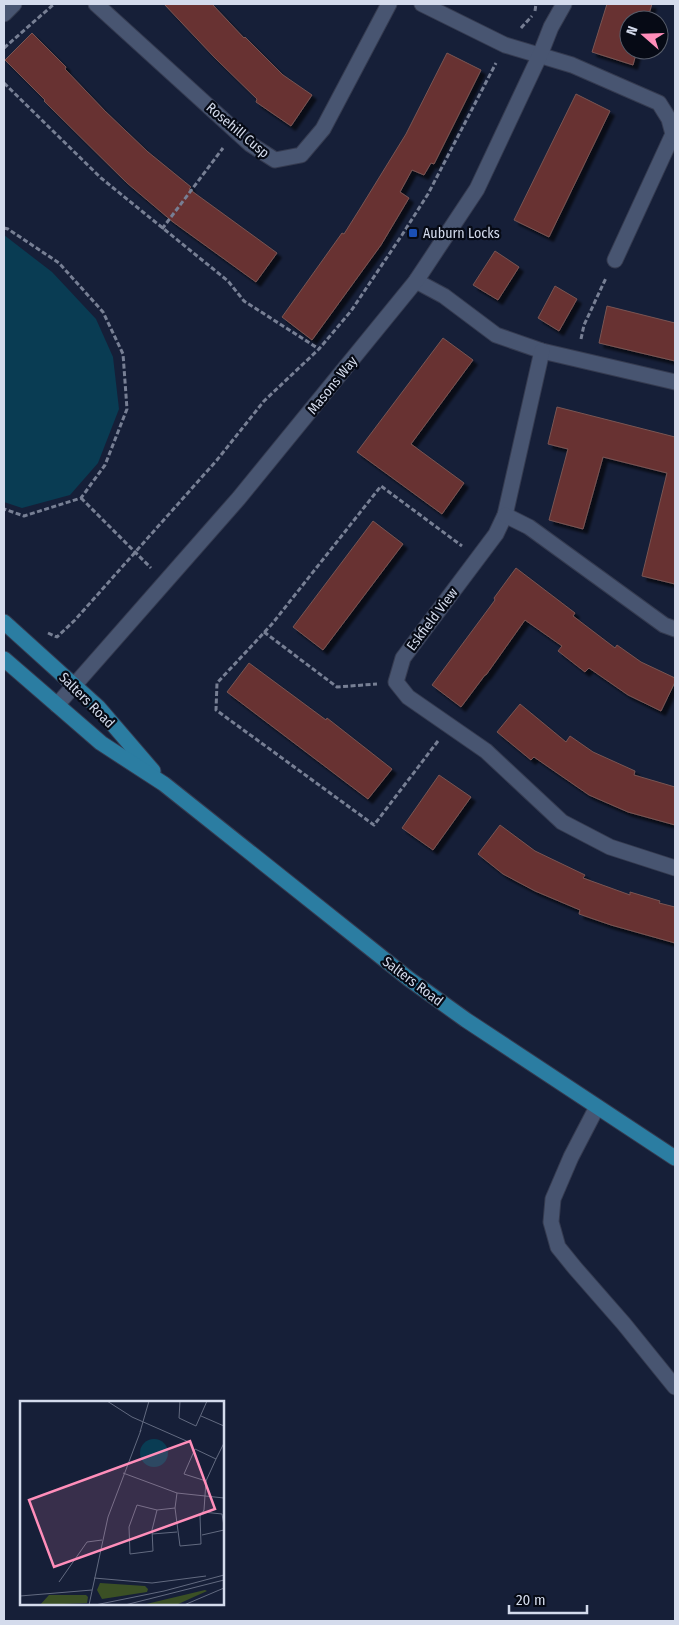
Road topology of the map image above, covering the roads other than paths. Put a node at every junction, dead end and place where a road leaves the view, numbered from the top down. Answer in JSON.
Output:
{"nodes":[{"id":1,"x":14,"y":4,"type":"edge"},
{"id":2,"x":96,"y":4,"type":"edge"},
{"id":3,"x":389,"y":4,"type":"edge"},
{"id":4,"x":422,"y":4,"type":"edge"},
{"id":5,"x":556,"y":4,"type":"edge"},
{"id":6,"x":564,"y":4,"type":"edge"},
{"id":7,"x":4,"y":14,"type":"edge"},
{"id":8,"x":551,"y":27,"type":"junction"},
{"id":9,"x":540,"y":55,"type":"junction"},
{"id":10,"x":673,"y":125,"type":"edge"},
{"id":11,"x":615,"y":260,"type":"road end"},
{"id":12,"x":416,"y":281,"type":"junction"},
{"id":13,"x":542,"y":351,"type":"junction"},
{"id":14,"x":675,"y":382,"type":"edge"},
{"id":15,"x":505,"y":515,"type":"junction"},
{"id":16,"x":4,"y":622,"type":"edge"},
{"id":17,"x":675,"y":629,"type":"edge"},
{"id":18,"x":4,"y":659,"type":"edge"},
{"id":19,"x":75,"y":686,"type":"junction"},
{"id":20,"x":57,"y":705,"type":"junction"},
{"id":21,"x":164,"y":784,"type":"junction"},
{"id":22,"x":675,"y":868,"type":"edge"},
{"id":23,"x":597,"y":1107,"type":"junction"},
{"id":24,"x":675,"y":1158,"type":"edge"},
{"id":25,"x":675,"y":1387,"type":"edge"}],
"edges":[{"from":1,"to":7,"type":"street"},
{"from":2,"to":3,"type":"street","name":"Rosehill Cusp"},
{"from":4,"to":9,"type":"street"},
{"from":5,"to":8,"type":"street","name":"Masons Way"},
{"from":6,"to":8,"type":"street","name":"Masons Way"},
{"from":8,"to":9,"type":"street","name":"Masons Way"},
{"from":9,"to":10,"type":"street"},
{"from":9,"to":12,"type":"street","name":"Masons Way"},
{"from":10,"to":11,"type":"street"},
{"from":12,"to":13,"type":"street"},
{"from":12,"to":19,"type":"street","name":"Masons Way"},
{"from":13,"to":14,"type":"street"},
{"from":13,"to":15,"type":"street","name":"Eskfield View"},
{"from":15,"to":17,"type":"street"},
{"from":15,"to":22,"type":"street","name":"Eskfield View"},
{"from":16,"to":19,"type":"main road","name":"Salters Road"},
{"from":18,"to":20,"type":"main road","name":"Salters Road"},
{"from":19,"to":20,"type":"street","name":"Masons Way"},
{"from":19,"to":21,"type":"main road","name":"Salters Road"},
{"from":20,"to":21,"type":"main road","name":"Salters Road"},
{"from":21,"to":23,"type":"main road","name":"Salters Road"},
{"from":23,"to":24,"type":"main road","name":"Salters Road"},
{"from":23,"to":25,"type":"street"}]}
